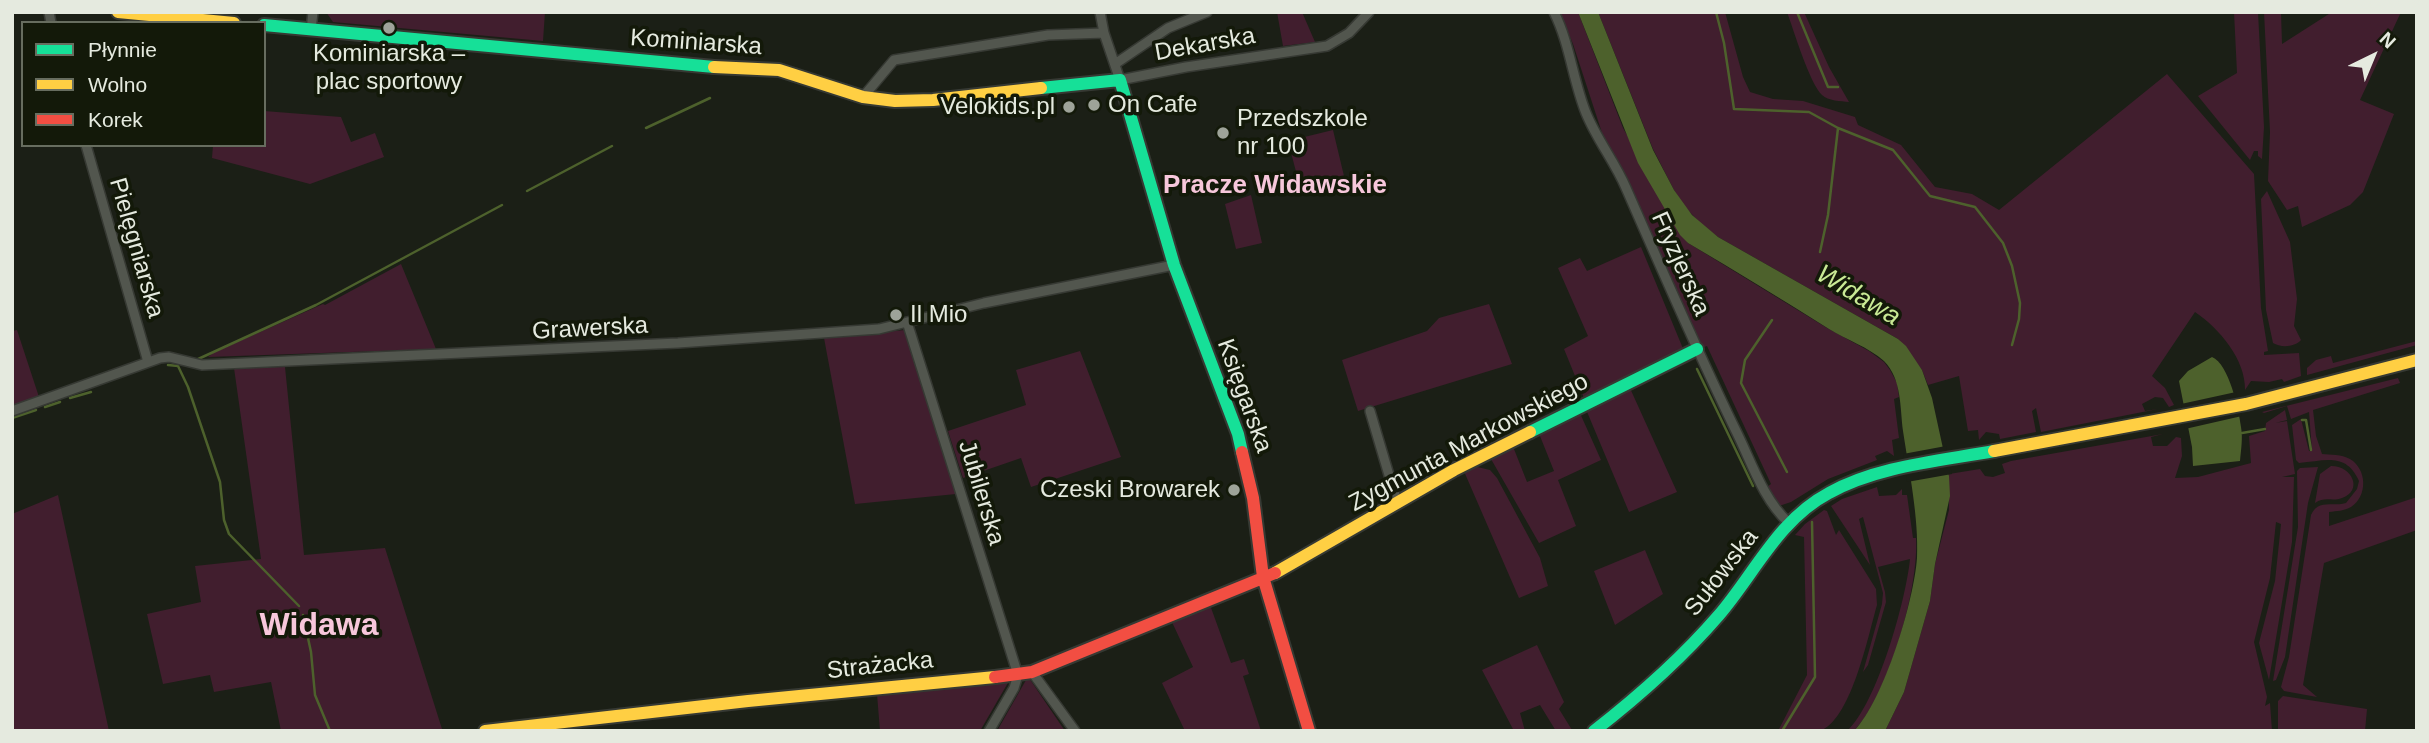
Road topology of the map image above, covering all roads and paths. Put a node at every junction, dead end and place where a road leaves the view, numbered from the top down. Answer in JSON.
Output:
{"nodes":[{"id":1,"x":118,"y":12,"type":"edge"},
{"id":2,"x":313,"y":12,"type":"edge"},
{"id":3,"x":1100,"y":12,"type":"edge"},
{"id":4,"x":1207,"y":12,"type":"edge"},
{"id":5,"x":1369,"y":12,"type":"edge"},
{"id":6,"x":1554,"y":12,"type":"edge"},
{"id":7,"x":213,"y":21,"type":"edge"},
{"id":8,"x":266,"y":26,"type":"edge"},
{"id":9,"x":312,"y":30,"type":"junction"},
{"id":10,"x":1100,"y":33,"type":"junction"},
{"id":11,"x":1115,"y":64,"type":"junction"},
{"id":12,"x":1120,"y":80,"type":"junction"},
{"id":13,"x":863,"y":97,"type":"junction"},
{"id":14,"x":87,"y":147,"type":"edge"},
{"id":15,"x":1174,"y":265,"type":"junction"},
{"id":16,"x":907,"y":322,"type":"junction"},
{"id":17,"x":1697,"y":349,"type":"junction"},
{"id":18,"x":2417,"y":360,"type":"edge"},
{"id":19,"x":148,"y":362,"type":"junction"},
{"id":20,"x":12,"y":411,"type":"edge"},
{"id":21,"x":1370,"y":411,"type":"dead end"},
{"id":22,"x":1397,"y":502,"type":"junction"},
{"id":23,"x":1788,"y":522,"type":"junction"},
{"id":24,"x":1263,"y":577,"type":"junction"},
{"id":25,"x":1032,"y":672,"type":"junction"},
{"id":26,"x":1018,"y":675,"type":"junction"},
{"id":27,"x":485,"y":731,"type":"edge"},
{"id":28,"x":989,"y":731,"type":"edge"},
{"id":29,"x":1075,"y":731,"type":"edge"},
{"id":30,"x":1309,"y":731,"type":"edge"},
{"id":31,"x":1594,"y":731,"type":"edge"}],
"edges":[{"from":1,"to":7,"type":"street"},
{"from":2,"to":9,"type":"street"},
{"from":3,"to":10,"type":"street"},
{"from":4,"to":11,"type":"street"},
{"from":5,"to":12,"type":"street","name":"Dekarska"},
{"from":6,"to":17,"type":"street","name":"Fryzjerska"},
{"from":8,"to":9,"type":"street","name":"Kominiarska"},
{"from":9,"to":13,"type":"street","name":"Kominiarska"},
{"from":10,"to":11,"type":"street"},
{"from":10,"to":13,"type":"street"},
{"from":11,"to":12,"type":"street"},
{"from":12,"to":13,"type":"street","name":"Kominiarska"},
{"from":12,"to":15,"type":"street","name":"Księgarska"},
{"from":14,"to":19,"type":"street","name":"Pielęgniarska"},
{"from":15,"to":16,"type":"street","name":"Grawerska"},
{"from":15,"to":24,"type":"street","name":"Księgarska"},
{"from":16,"to":19,"type":"street","name":"Grawerska"},
{"from":16,"to":26,"type":"street","name":"Jubilerska"},
{"from":17,"to":22,"type":"street","name":"Zygmunta Markowskiego"},
{"from":17,"to":23,"type":"street","name":"Fryzjerska"},
{"from":18,"to":23,"type":"street","name":"Sułowska"},
{"from":19,"to":20,"type":"street","name":"Grawerska"},
{"from":21,"to":22,"type":"street"},
{"from":22,"to":24,"type":"street","name":"Zygmunta Markowskiego"},
{"from":23,"to":31,"type":"street","name":"Sułowska"},
{"from":24,"to":25,"type":"street","name":"Strażacka"},
{"from":24,"to":30,"type":"street","name":"Księgarska"},
{"from":25,"to":26,"type":"street","name":"Strażacka"},
{"from":25,"to":29,"type":"street"},
{"from":26,"to":27,"type":"street","name":"Strażacka"},
{"from":26,"to":28,"type":"street"}]}
